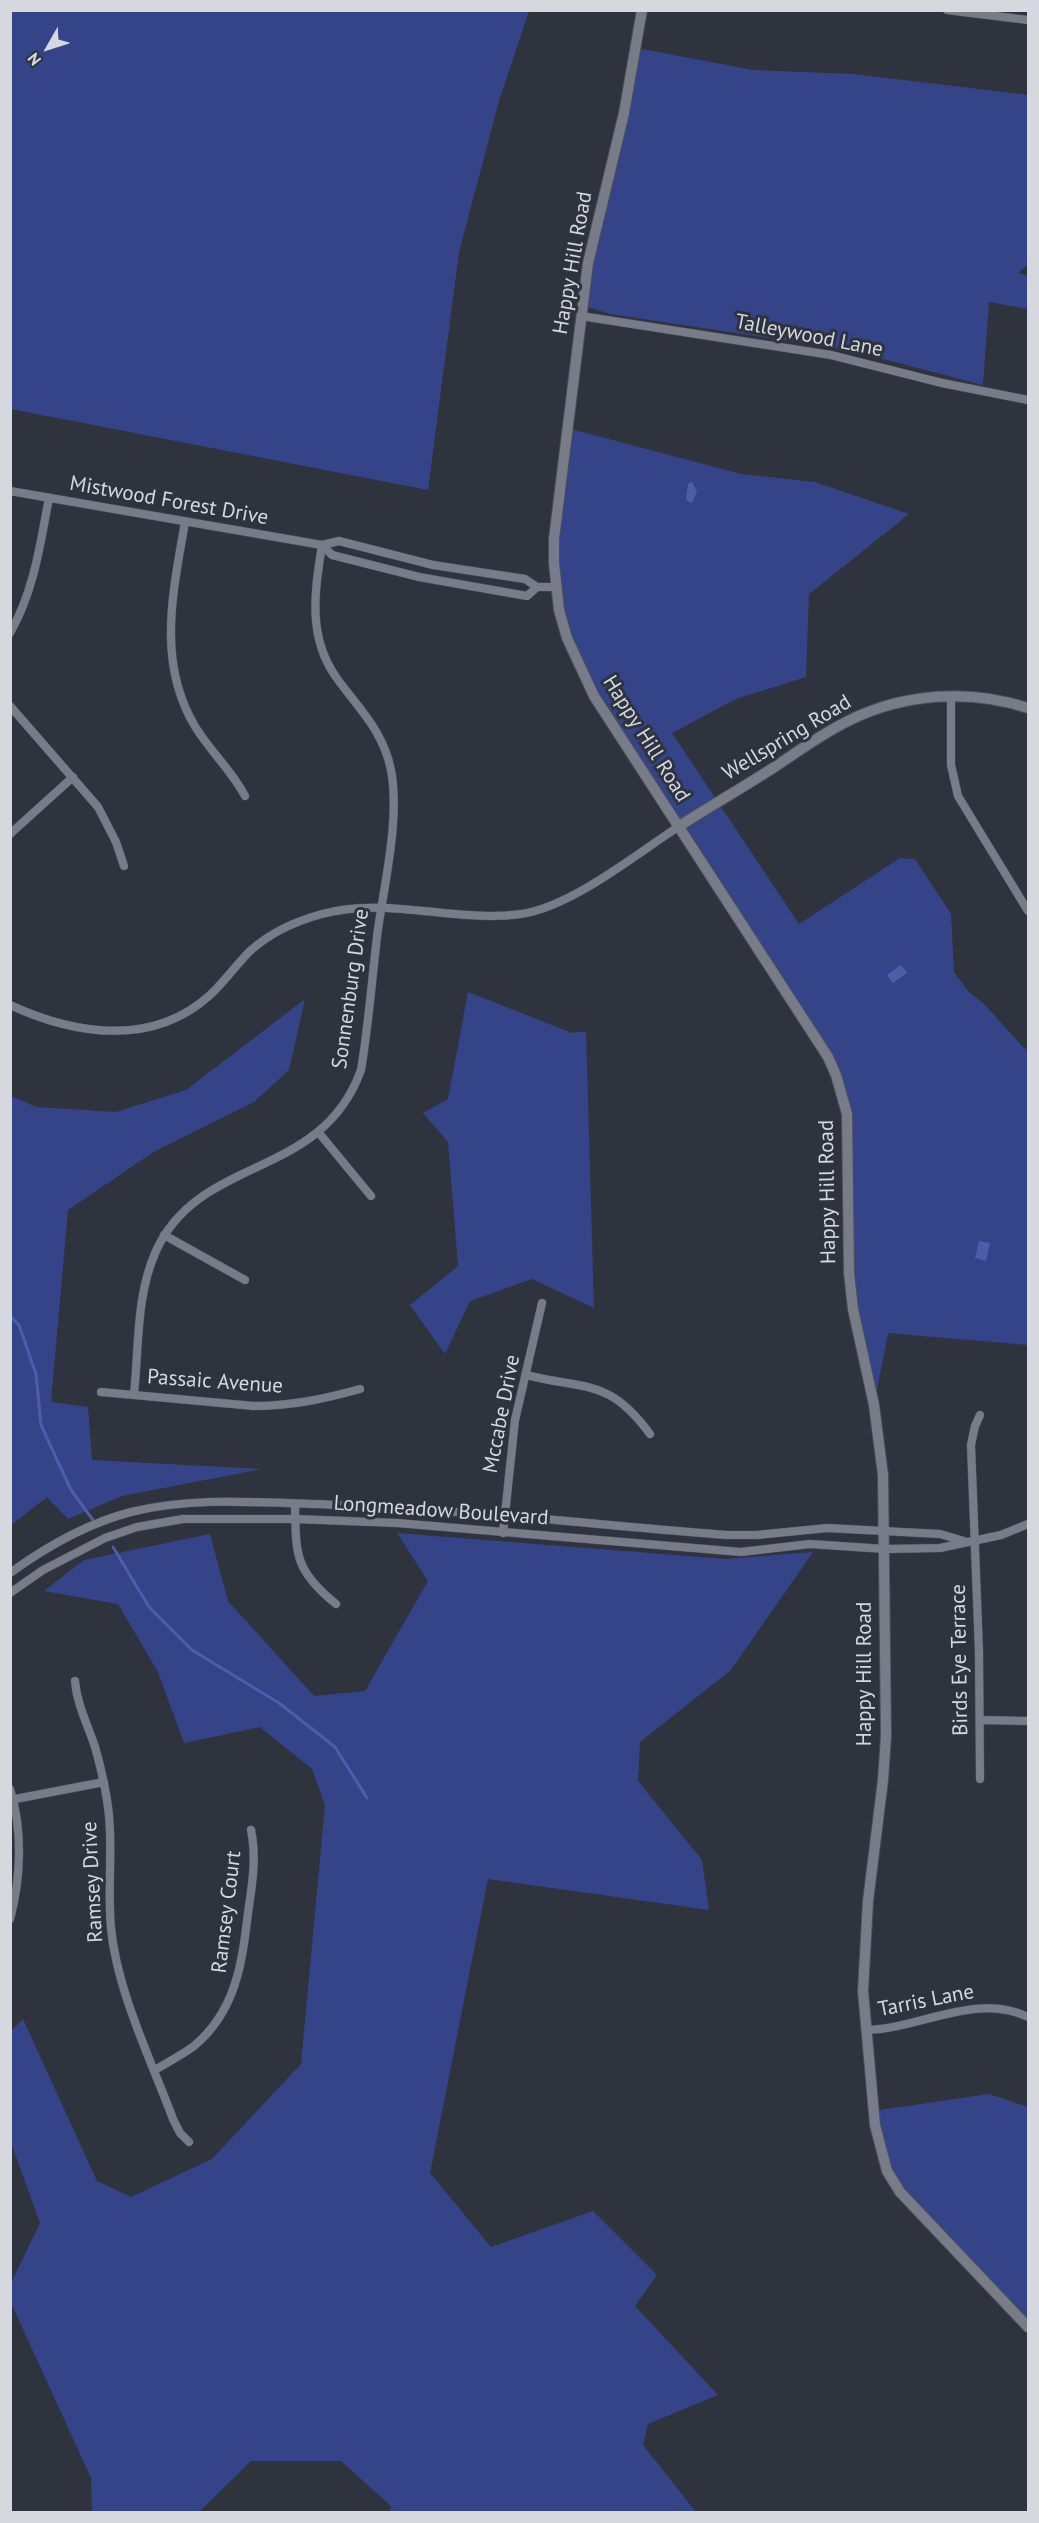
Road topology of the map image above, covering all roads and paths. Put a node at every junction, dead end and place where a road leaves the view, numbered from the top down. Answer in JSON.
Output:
{"nodes":[{"id":1,"x":642,"y":10,"type":"edge"},
{"id":2,"x":947,"y":10,"type":"edge"},
{"id":3,"x":1029,"y":20,"type":"edge"},
{"id":4,"x":581,"y":316,"type":"junction"},
{"id":5,"x":1029,"y":400,"type":"edge"},
{"id":6,"x":10,"y":491,"type":"edge"},
{"id":7,"x":49,"y":498,"type":"junction"},
{"id":8,"x":185,"y":522,"type":"junction"},
{"id":9,"x":322,"y":544,"type":"junction"},
{"id":10,"x":537,"y":587,"type":"junction"},
{"id":11,"x":555,"y":587,"type":"junction"},
{"id":12,"x":10,"y":633,"type":"edge"},
{"id":13,"x":951,"y":696,"type":"junction"},
{"id":14,"x":10,"y":706,"type":"edge"},
{"id":15,"x":1029,"y":708,"type":"edge"},
{"id":16,"x":73,"y":777,"type":"junction"},
{"id":17,"x":245,"y":796,"type":"dead end"},
{"id":18,"x":678,"y":827,"type":"junction"},
{"id":19,"x":10,"y":834,"type":"edge"},
{"id":20,"x":124,"y":866,"type":"dead end"},
{"id":21,"x":381,"y":907,"type":"junction"},
{"id":22,"x":1029,"y":911,"type":"edge"},
{"id":23,"x":10,"y":1005,"type":"edge"},
{"id":24,"x":319,"y":1133,"type":"junction"},
{"id":25,"x":370,"y":1196,"type":"dead end"},
{"id":26,"x":164,"y":1235,"type":"junction"},
{"id":27,"x":245,"y":1280,"type":"dead end"},
{"id":28,"x":542,"y":1303,"type":"dead end"},
{"id":29,"x":526,"y":1375,"type":"junction"},
{"id":30,"x":360,"y":1389,"type":"dead end"},
{"id":31,"x":101,"y":1392,"type":"dead end"},
{"id":32,"x":134,"y":1394,"type":"junction"},
{"id":33,"x":980,"y":1414,"type":"dead end"},
{"id":34,"x":650,"y":1434,"type":"dead end"},
{"id":35,"x":295,"y":1504,"type":"junction"},
{"id":36,"x":504,"y":1516,"type":"junction"},
{"id":37,"x":295,"y":1519,"type":"junction"},
{"id":38,"x":1029,"y":1524,"type":"edge"},
{"id":39,"x":503,"y":1533,"type":"junction"},
{"id":40,"x":885,"y":1533,"type":"junction"},
{"id":41,"x":970,"y":1541,"type":"junction"},
{"id":42,"x":885,"y":1549,"type":"junction"},
{"id":43,"x":10,"y":1573,"type":"edge"},
{"id":44,"x":10,"y":1593,"type":"edge"},
{"id":45,"x":336,"y":1604,"type":"dead end"},
{"id":46,"x":75,"y":1681,"type":"dead end"},
{"id":47,"x":980,"y":1720,"type":"junction"},
{"id":48,"x":1029,"y":1721,"type":"edge"},
{"id":49,"x":980,"y":1779,"type":"dead end"},
{"id":50,"x":104,"y":1782,"type":"junction"},
{"id":51,"x":10,"y":1789,"type":"edge"},
{"id":52,"x":12,"y":1800,"type":"edge"},
{"id":53,"x":251,"y":1830,"type":"dead end"},
{"id":54,"x":10,"y":1919,"type":"edge"},
{"id":55,"x":1029,"y":2017,"type":"edge"},
{"id":56,"x":866,"y":2030,"type":"junction"},
{"id":57,"x":155,"y":2070,"type":"junction"},
{"id":58,"x":189,"y":2142,"type":"dead end"},
{"id":59,"x":1029,"y":2327,"type":"edge"}],
"edges":[{"from":1,"to":4,"type":"street","name":"Happy Hill Road"},
{"from":2,"to":3,"type":"street"},
{"from":4,"to":5,"type":"street","name":"Talleywood Lane"},
{"from":4,"to":11,"type":"street","name":"Happy Hill Road"},
{"from":6,"to":7,"type":"street","name":"Mistwood Forest Drive"},
{"from":7,"to":8,"type":"street","name":"Mistwood Forest Drive"},
{"from":7,"to":12,"type":"street"},
{"from":8,"to":9,"type":"street","name":"Mistwood Forest Drive"},
{"from":8,"to":17,"type":"street"},
{"from":9,"to":10,"type":"street","name":"Mistwood Forest Drive"},
{"from":9,"to":10,"type":"street","name":"Mistwood Forest Drive"},
{"from":9,"to":21,"type":"street","name":"Sonnenburg Drive"},
{"from":10,"to":11,"type":"street","name":"Mistwood Forest Drive"},
{"from":11,"to":18,"type":"street","name":"Happy Hill Road"},
{"from":13,"to":15,"type":"street","name":"Wellspring Road"},
{"from":13,"to":18,"type":"street","name":"Wellspring Road"},
{"from":13,"to":22,"type":"street"},
{"from":14,"to":16,"type":"street"},
{"from":16,"to":19,"type":"street"},
{"from":16,"to":20,"type":"street"},
{"from":18,"to":21,"type":"street"},
{"from":18,"to":40,"type":"street","name":"Happy Hill Road"},
{"from":21,"to":23,"type":"street"},
{"from":21,"to":24,"type":"street","name":"Sonnenburg Drive"},
{"from":24,"to":25,"type":"street"},
{"from":24,"to":26,"type":"street","name":"Sonnenburg Drive"},
{"from":26,"to":27,"type":"street"},
{"from":26,"to":32,"type":"street","name":"Sonnenburg Drive"},
{"from":28,"to":29,"type":"street","name":"Mccabe Drive"},
{"from":29,"to":34,"type":"street"},
{"from":29,"to":36,"type":"street","name":"Mccabe Drive"},
{"from":30,"to":32,"type":"street","name":"Passaic Avenue"},
{"from":31,"to":32,"type":"street","name":"Passaic Avenue"},
{"from":33,"to":41,"type":"street","name":"Birds Eye Terrace"},
{"from":35,"to":36,"type":"street","name":"Longmeadow Boulevard"},
{"from":35,"to":37,"type":"street"},
{"from":35,"to":43,"type":"street","name":"Longmeadow Boulevard"},
{"from":36,"to":39,"type":"street","name":"Mccabe Drive"},
{"from":36,"to":40,"type":"street","name":"Longmeadow Boulevard"},
{"from":37,"to":39,"type":"street","name":"Longmeadow Boulevard"},
{"from":37,"to":44,"type":"street","name":"Longmeadow Boulevard"},
{"from":37,"to":45,"type":"street"},
{"from":38,"to":41,"type":"street","name":"Longmeadow Boulevard"},
{"from":39,"to":42,"type":"street","name":"Longmeadow Boulevard"},
{"from":40,"to":41,"type":"street","name":"Longmeadow Boulevard"},
{"from":40,"to":42,"type":"street","name":"Happy Hill Road"},
{"from":41,"to":42,"type":"street","name":"Longmeadow Boulevard"},
{"from":41,"to":47,"type":"street","name":"Birds Eye Terrace"},
{"from":42,"to":56,"type":"street","name":"Happy Hill Road"},
{"from":46,"to":50,"type":"street","name":"Ramsey Drive"},
{"from":47,"to":48,"type":"street"},
{"from":47,"to":49,"type":"street","name":"Birds Eye Terrace"},
{"from":50,"to":52,"type":"street"},
{"from":50,"to":57,"type":"street","name":"Ramsey Drive"},
{"from":51,"to":52,"type":"street"},
{"from":52,"to":54,"type":"street"},
{"from":53,"to":57,"type":"street","name":"Ramsey Court"},
{"from":55,"to":56,"type":"street","name":"Tarris Lane"},
{"from":56,"to":59,"type":"street","name":"Happy Hill Road"},
{"from":57,"to":58,"type":"street","name":"Ramsey Drive"}]}
